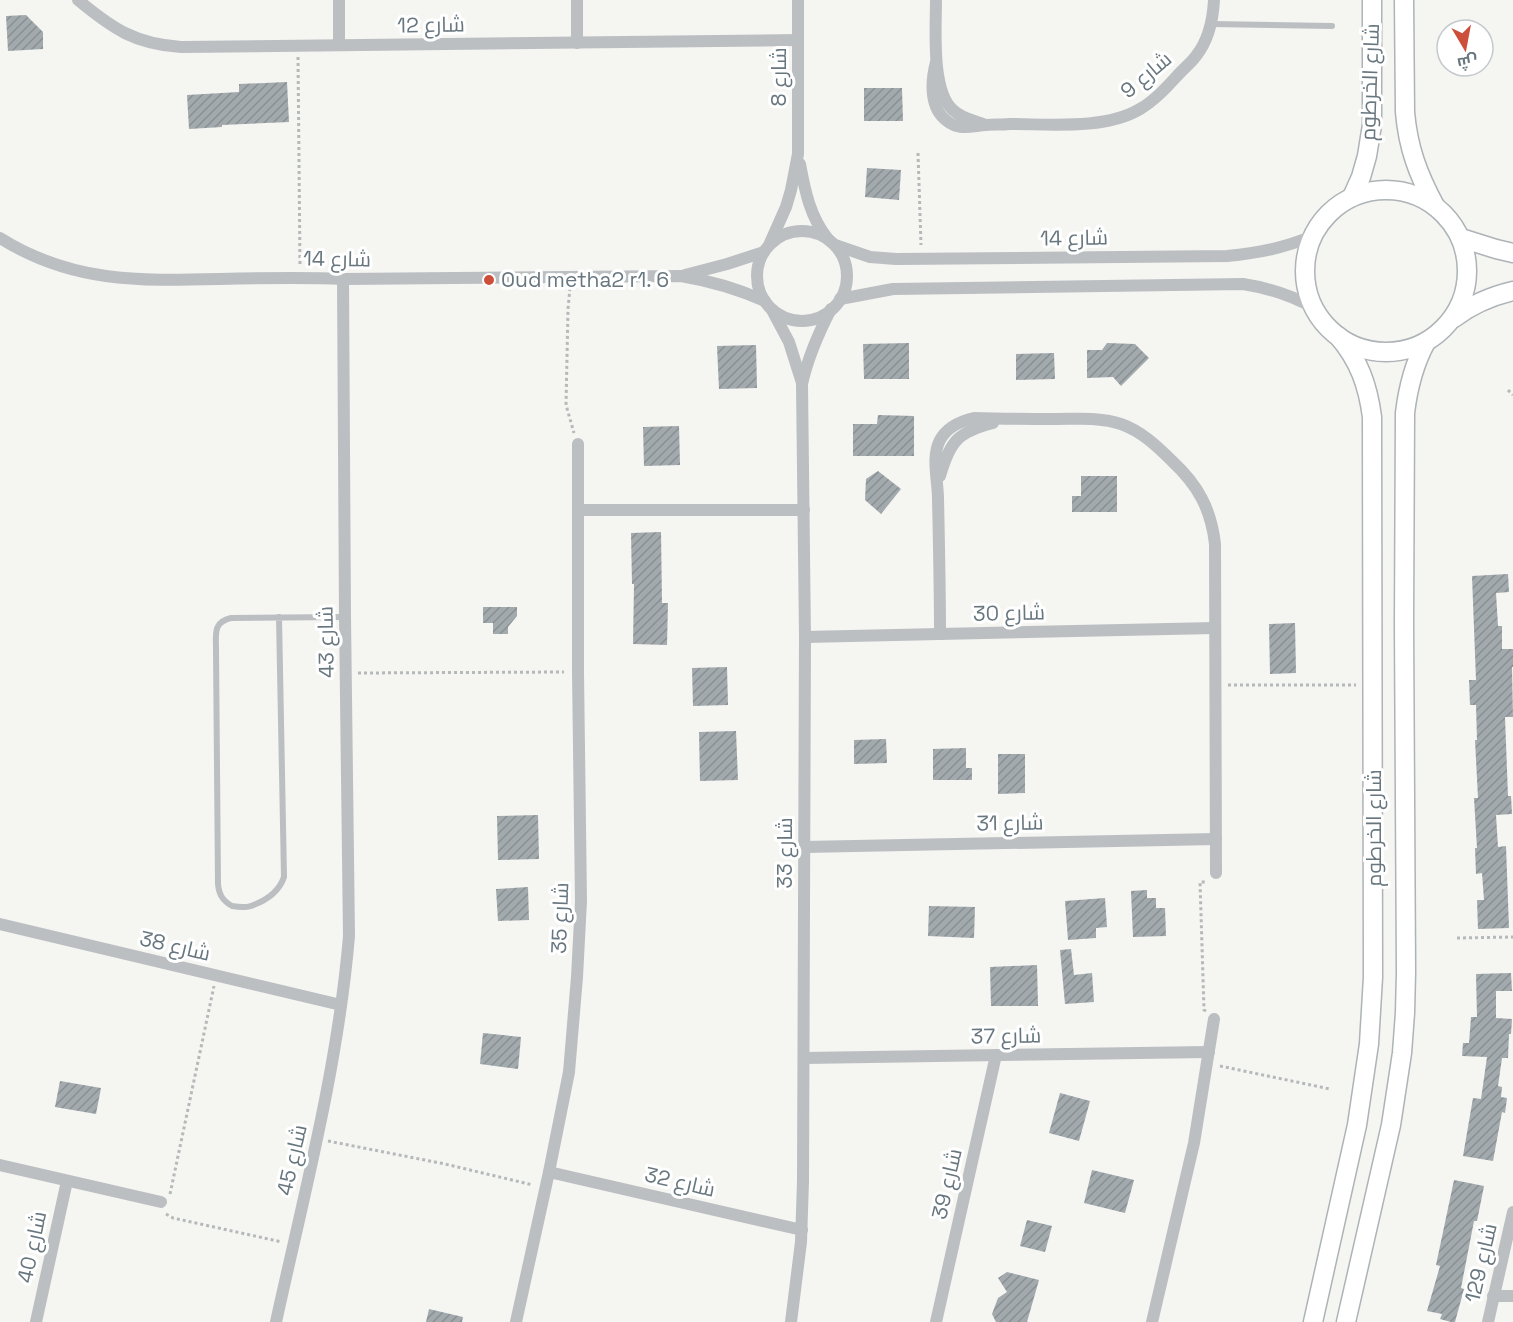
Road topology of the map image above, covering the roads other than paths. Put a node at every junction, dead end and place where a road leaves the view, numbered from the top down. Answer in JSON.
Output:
{"nodes":[{"id":1,"x":78,"y":0,"type":"edge"},
{"id":2,"x":339,"y":0,"type":"edge"},
{"id":3,"x":577,"y":0,"type":"edge"},
{"id":4,"x":798,"y":0,"type":"edge"},
{"id":5,"x":936,"y":0,"type":"edge"},
{"id":6,"x":1214,"y":0,"type":"edge"},
{"id":7,"x":1372,"y":0,"type":"edge"},
{"id":8,"x":1404,"y":0,"type":"edge"},
{"id":9,"x":1211,"y":24,"type":"junction"},
{"id":10,"x":1332,"y":26,"type":"dead end"},
{"id":11,"x":798,"y":40,"type":"junction"},
{"id":12,"x":577,"y":43,"type":"junction"},
{"id":13,"x":339,"y":45,"type":"junction"},
{"id":14,"x":798,"y":154,"type":"junction"},
{"id":15,"x":1352,"y":197,"type":"junction"},
{"id":16,"x":1435,"y":206,"type":"junction"},
{"id":17,"x":1313,"y":236,"type":"junction"},
{"id":18,"x":0,"y":237,"type":"edge"},
{"id":19,"x":1461,"y":238,"type":"junction"},
{"id":20,"x":833,"y":243,"type":"junction"},
{"id":21,"x":766,"y":249,"type":"junction"},
{"id":22,"x":1513,"y":253,"type":"edge"},
{"id":23,"x":681,"y":276,"type":"junction"},
{"id":24,"x":344,"y":279,"type":"junction"},
{"id":25,"x":1513,"y":291,"type":"edge"},
{"id":26,"x":840,"y":299,"type":"junction"},
{"id":27,"x":768,"y":304,"type":"junction"},
{"id":28,"x":1314,"y":308,"type":"junction"},
{"id":29,"x":831,"y":309,"type":"junction"},
{"id":30,"x":1452,"y":319,"type":"junction"},
{"id":31,"x":1338,"y":336,"type":"junction"},
{"id":32,"x":1426,"y":342,"type":"junction"},
{"id":33,"x":802,"y":384,"type":"junction"},
{"id":34,"x":578,"y":444,"type":"road end"},
{"id":35,"x":579,"y":510,"type":"junction"},
{"id":36,"x":804,"y":510,"type":"junction"},
{"id":37,"x":279,"y":617,"type":"junction"},
{"id":38,"x":345,"y":617,"type":"junction"},
{"id":39,"x":1215,"y":628,"type":"junction"},
{"id":40,"x":940,"y":634,"type":"junction"},
{"id":41,"x":805,"y":637,"type":"junction"},
{"id":42,"x":1216,"y":839,"type":"junction"},
{"id":43,"x":804,"y":846,"type":"junction"},
{"id":44,"x":1212,"y":878,"type":"road end"},
{"id":45,"x":0,"y":924,"type":"edge"},
{"id":46,"x":341,"y":1005,"type":"junction"},
{"id":47,"x":1214,"y":1015,"type":"road end"},
{"id":48,"x":996,"y":1055,"type":"junction"},
{"id":49,"x":804,"y":1058,"type":"junction"},
{"id":50,"x":1209,"y":1058,"type":"junction"},
{"id":51,"x":0,"y":1165,"type":"edge"},
{"id":52,"x":549,"y":1172,"type":"junction"},
{"id":53,"x":67,"y":1181,"type":"junction"},
{"id":54,"x":165,"y":1203,"type":"road end"},
{"id":55,"x":1513,"y":1212,"type":"edge"},
{"id":56,"x":802,"y":1230,"type":"junction"},
{"id":57,"x":1493,"y":1296,"type":"junction"},
{"id":58,"x":1513,"y":1296,"type":"edge"},
{"id":59,"x":36,"y":1322,"type":"edge"},
{"id":60,"x":276,"y":1322,"type":"edge"},
{"id":61,"x":516,"y":1322,"type":"edge"},
{"id":62,"x":791,"y":1322,"type":"edge"},
{"id":63,"x":936,"y":1322,"type":"edge"},
{"id":64,"x":1152,"y":1322,"type":"edge"},
{"id":65,"x":1313,"y":1322,"type":"edge"},
{"id":66,"x":1346,"y":1322,"type":"edge"},
{"id":67,"x":1488,"y":1322,"type":"edge"}],
"edges":[{"from":1,"to":13,"type":"street","name":"شارع 12"},
{"from":2,"to":13,"type":"street"},
{"from":3,"to":12,"type":"street"},
{"from":4,"to":11,"type":"street","name":"شارع 8"},
{"from":5,"to":9,"type":"street","name":"شارع 9"},
{"from":6,"to":9,"type":"street","name":"شارع 9"},
{"from":7,"to":15,"type":"main road","name":"شارع الخرطوم"},
{"from":8,"to":16,"type":"main road","name":"شارع الخرطوم"},
{"from":9,"to":10,"type":"lane"},
{"from":11,"to":12,"type":"street","name":"شارع 12"},
{"from":11,"to":14,"type":"street","name":"شارع 8"},
{"from":12,"to":13,"type":"street","name":"شارع 12"},
{"from":14,"to":20,"type":"street","name":"شارع 8"},
{"from":14,"to":21,"type":"street","name":"شارع 8"},
{"from":15,"to":16,"type":"main road"},
{"from":15,"to":17,"type":"main road"},
{"from":16,"to":19,"type":"main road"},
{"from":17,"to":20,"type":"street","name":"شارع 14"},
{"from":17,"to":28,"type":"main road"},
{"from":18,"to":24,"type":"street","name":"شارع 14"},
{"from":19,"to":22,"type":"main road"},
{"from":19,"to":30,"type":"main road"},
{"from":20,"to":21,"type":"street"},
{"from":20,"to":26,"type":"street"},
{"from":21,"to":23,"type":"street","name":"شارع 14"},
{"from":21,"to":27,"type":"street"},
{"from":23,"to":24,"type":"street","name":"شارع 14"},
{"from":23,"to":27,"type":"street","name":"شارع 14"},
{"from":24,"to":38,"type":"street","name":"شارع 43"},
{"from":25,"to":30,"type":"main road"},
{"from":26,"to":28,"type":"street"},
{"from":26,"to":29,"type":"street"},
{"from":27,"to":29,"type":"street"},
{"from":27,"to":33,"type":"street","name":"شارع 33"},
{"from":28,"to":31,"type":"main road"},
{"from":29,"to":33,"type":"street","name":"شارع 33"},
{"from":30,"to":32,"type":"main road"},
{"from":31,"to":32,"type":"main road"},
{"from":31,"to":65,"type":"main road","name":"شارع الخرطوم"},
{"from":32,"to":66,"type":"main road","name":"شارع الخرطوم"},
{"from":33,"to":36,"type":"street","name":"شارع 33"},
{"from":34,"to":35,"type":"street","name":"شارع 35"},
{"from":35,"to":36,"type":"street"},
{"from":35,"to":52,"type":"street","name":"شارع 35"},
{"from":36,"to":41,"type":"street","name":"شارع 33"},
{"from":37,"to":37,"type":"lane"},
{"from":37,"to":38,"type":"lane"},
{"from":38,"to":46,"type":"street","name":"شارع 43"},
{"from":39,"to":40,"type":"street","name":"شارع 30"},
{"from":39,"to":40,"type":"street"},
{"from":39,"to":42,"type":"street"},
{"from":40,"to":41,"type":"street","name":"شارع 30"},
{"from":41,"to":43,"type":"street","name":"شارع 33"},
{"from":42,"to":43,"type":"street","name":"شارع 31"},
{"from":42,"to":44,"type":"street"},
{"from":43,"to":49,"type":"street","name":"شارع 33"},
{"from":45,"to":46,"type":"street","name":"شارع 38"},
{"from":46,"to":60,"type":"street","name":"شارع 45"},
{"from":47,"to":50,"type":"street"},
{"from":48,"to":49,"type":"street","name":"شارع 37"},
{"from":48,"to":50,"type":"street","name":"شارع 37"},
{"from":48,"to":63,"type":"street","name":"شارع 39"},
{"from":49,"to":56,"type":"street","name":"شارع 33"},
{"from":50,"to":64,"type":"street"},
{"from":51,"to":53,"type":"street"},
{"from":52,"to":56,"type":"street","name":"شارع 32"},
{"from":52,"to":61,"type":"street","name":"شارع 35"},
{"from":53,"to":54,"type":"street"},
{"from":53,"to":59,"type":"street","name":"شارع 40"},
{"from":55,"to":57,"type":"street","name":"شارع 129"},
{"from":56,"to":62,"type":"street","name":"شارع 33"},
{"from":57,"to":58,"type":"street"},
{"from":57,"to":67,"type":"street","name":"شارع 129"}]}
